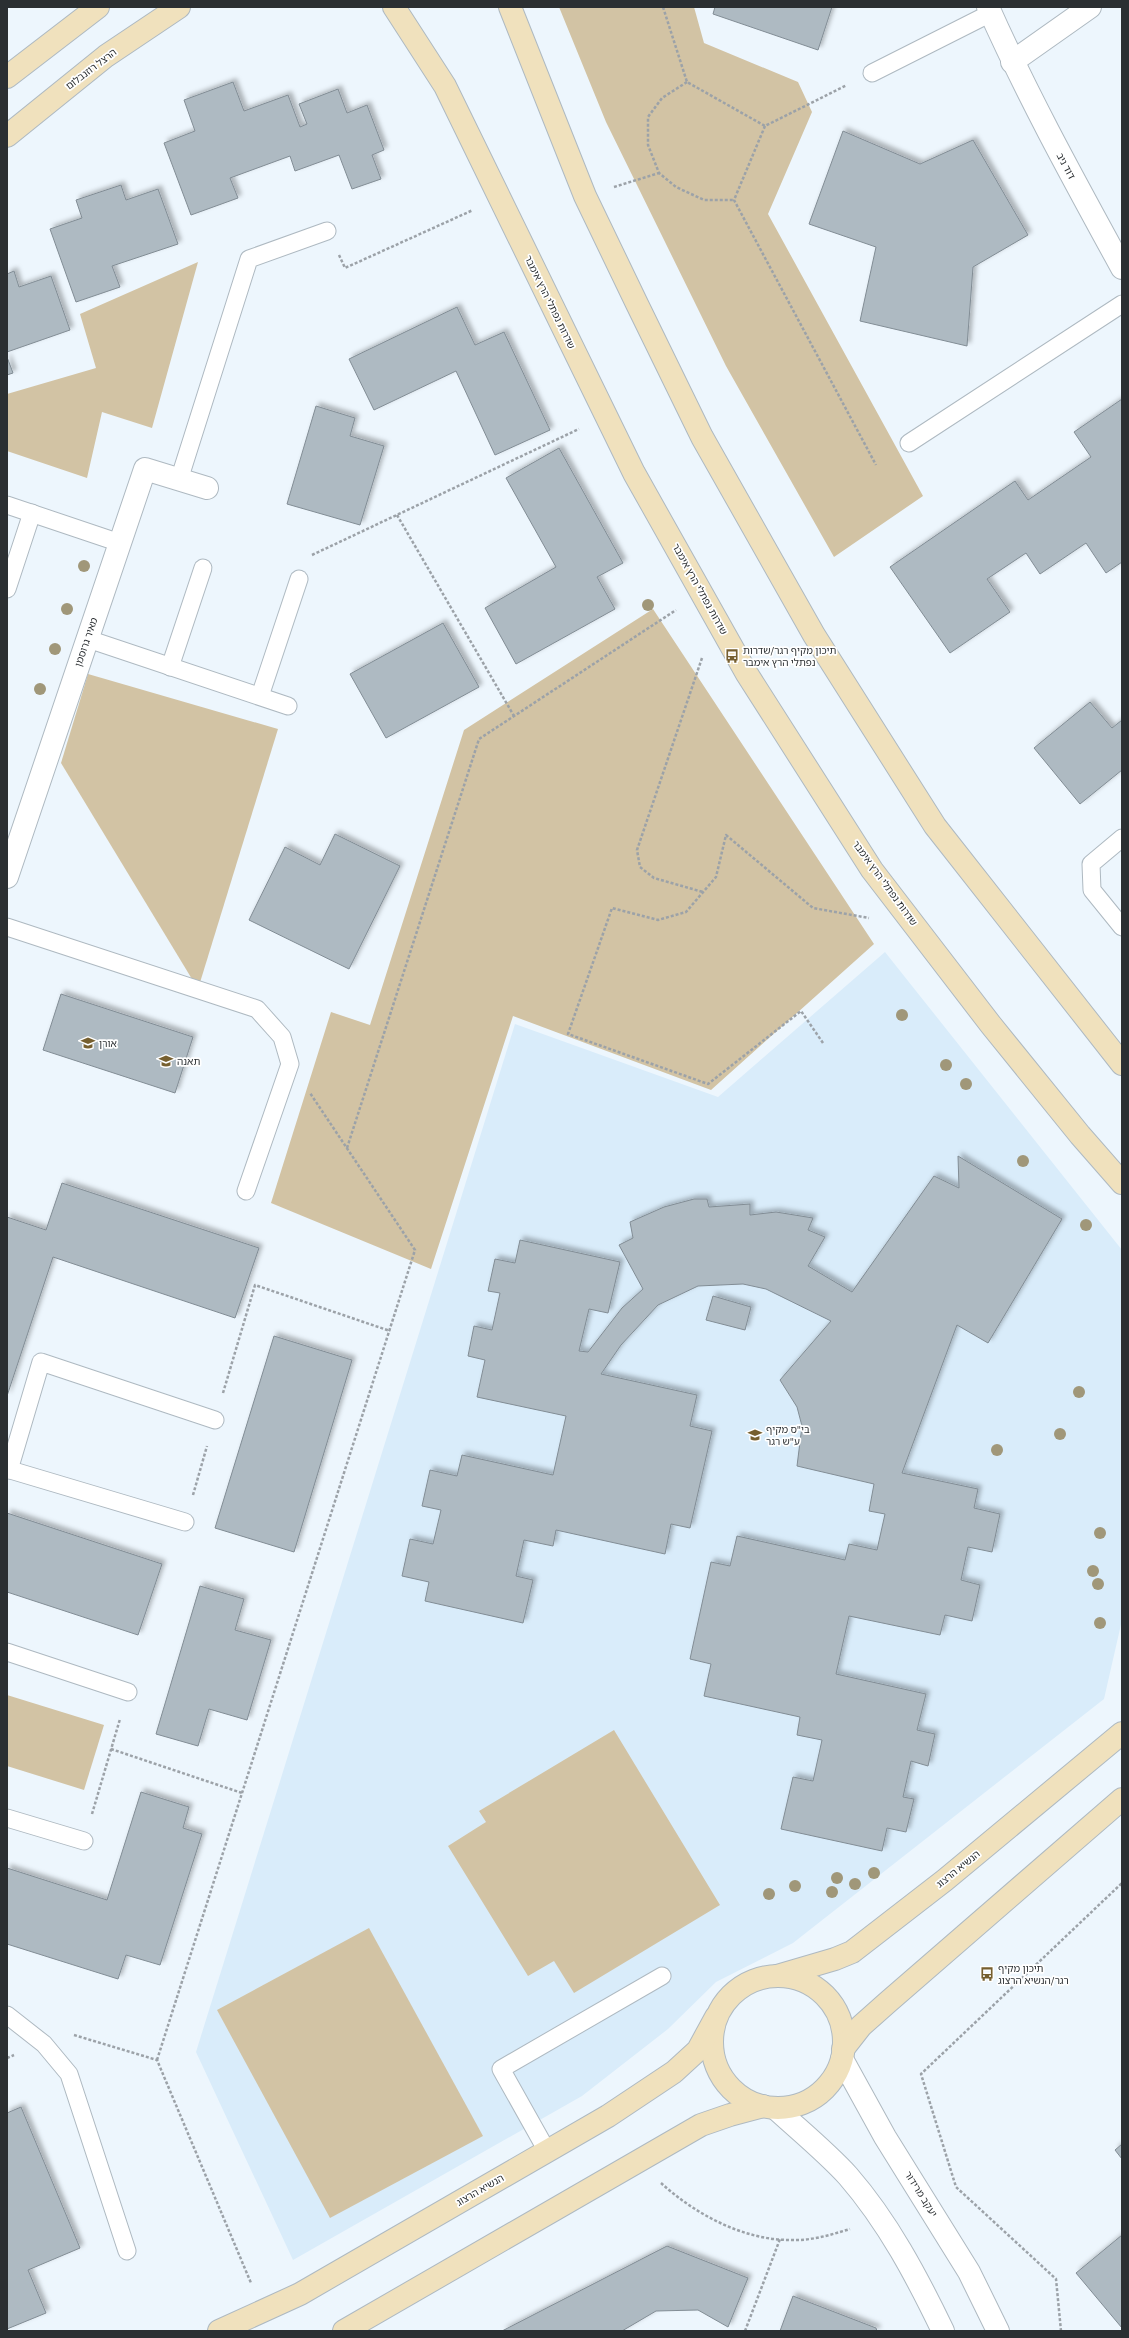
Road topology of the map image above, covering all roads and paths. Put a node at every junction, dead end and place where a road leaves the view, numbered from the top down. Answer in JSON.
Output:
{"nodes":[{"id":1,"x":98,"y":7,"type":"edge"},
{"id":2,"x":179,"y":7,"type":"edge"},
{"id":3,"x":394,"y":7,"type":"edge"},
{"id":4,"x":510,"y":7,"type":"edge"},
{"id":5,"x":663,"y":7,"type":"edge"},
{"id":6,"x":1090,"y":7,"type":"edge"},
{"id":7,"x":990,"y":10,"type":"edge"},
{"id":8,"x":1012,"y":62,"type":"junction"},
{"id":9,"x":872,"y":73,"type":"joint"},
{"id":10,"x":7,"y":77,"type":"edge"},
{"id":11,"x":687,"y":82,"type":"junction"},
{"id":12,"x":765,"y":126,"type":"junction"},
{"id":13,"x":7,"y":136,"type":"edge"},
{"id":14,"x":659,"y":173,"type":"junction"},
{"id":15,"x":585,"y":196,"type":"junction"},
{"id":16,"x":500,"y":198,"type":"junction"},
{"id":17,"x":734,"y":200,"type":"junction"},
{"id":18,"x":328,"y":231,"type":"joint"},
{"id":19,"x":1122,"y":268,"type":"edge"},
{"id":20,"x":1122,"y":304,"type":"edge"},
{"id":21,"x":606,"y":416,"type":"junction"},
{"id":22,"x":909,"y":443,"type":"dead end"},
{"id":23,"x":876,"y":465,"type":"dead end"},
{"id":24,"x":179,"y":480,"type":"junction"},
{"id":25,"x":206,"y":488,"type":"dead end"},
{"id":26,"x":7,"y":505,"type":"edge"},
{"id":27,"x":32,"y":513,"type":"junction"},
{"id":28,"x":397,"y":515,"type":"junction"},
{"id":29,"x":120,"y":543,"type":"junction"},
{"id":30,"x":203,"y":568,"type":"dead end"},
{"id":31,"x":299,"y":579,"type":"joint"},
{"id":32,"x":7,"y":589,"type":"edge"},
{"id":33,"x":702,"y":593,"type":"junction"},
{"id":34,"x":716,"y":618,"type":"junction"},
{"id":35,"x":88,"y":639,"type":"junction"},
{"id":36,"x":170,"y":667,"type":"junction"},
{"id":37,"x":260,"y":696,"type":"junction"},
{"id":38,"x":288,"y":706,"type":"dead end"},
{"id":39,"x":514,"y":716,"type":"junction"},
{"id":40,"x":1122,"y":838,"type":"edge"},
{"id":41,"x":11,"y":851,"type":"edge"},
{"id":42,"x":7,"y":877,"type":"edge"},
{"id":43,"x":703,"y":892,"type":"junction"},
{"id":44,"x":915,"y":926,"type":"junction"},
{"id":45,"x":7,"y":927,"type":"edge"},
{"id":46,"x":1122,"y":927,"type":"edge"},
{"id":47,"x":823,"y":1043,"type":"dead end"},
{"id":48,"x":290,"y":1064,"type":"junction"},
{"id":49,"x":1122,"y":1064,"type":"edge"},
{"id":50,"x":347,"y":1148,"type":"junction"},
{"id":51,"x":1122,"y":1183,"type":"edge"},
{"id":52,"x":246,"y":1191,"type":"dead end"},
{"id":53,"x":255,"y":1285,"type":"dead end"},
{"id":54,"x":390,"y":1331,"type":"junction"},
{"id":55,"x":215,"y":1420,"type":"dead end"},
{"id":56,"x":8,"y":1469,"type":"edge"},
{"id":57,"x":185,"y":1522,"type":"dead end"},
{"id":58,"x":7,"y":1652,"type":"edge"},
{"id":59,"x":128,"y":1692,"type":"joint"},
{"id":60,"x":1122,"y":1733,"type":"edge"},
{"id":61,"x":111,"y":1749,"type":"junction"},
{"id":62,"x":242,"y":1793,"type":"junction"},
{"id":63,"x":1122,"y":1799,"type":"edge"},
{"id":64,"x":7,"y":1818,"type":"edge"},
{"id":65,"x":84,"y":1842,"type":"joint"},
{"id":66,"x":1122,"y":1883,"type":"edge"},
{"id":67,"x":662,"y":1976,"type":"dead end"},
{"id":68,"x":777,"y":1976,"type":"junction"},
{"id":69,"x":7,"y":2016,"type":"edge"},
{"id":70,"x":716,"y":2017,"type":"junction"},
{"id":71,"x":68,"y":2034,"type":"dead end"},
{"id":72,"x":843,"y":2054,"type":"junction"},
{"id":73,"x":157,"y":2060,"type":"junction"},
{"id":74,"x":769,"y":2107,"type":"junction"},
{"id":75,"x":547,"y":2151,"type":"junction"},
{"id":76,"x":641,"y":2160,"type":"junction"},
{"id":77,"x":878,"y":2217,"type":"junction"},
{"id":78,"x":780,"y":2239,"type":"junction"},
{"id":79,"x":127,"y":2251,"type":"dead end"},
{"id":80,"x":263,"y":2311,"type":"junction"},
{"id":81,"x":219,"y":2331,"type":"edge"},
{"id":82,"x":344,"y":2331,"type":"edge"},
{"id":83,"x":746,"y":2331,"type":"edge"},
{"id":84,"x":943,"y":2331,"type":"edge"},
{"id":85,"x":998,"y":2331,"type":"edge"},
{"id":86,"x":1061,"y":2331,"type":"edge"}],
"edges":[{"from":1,"to":10,"type":"street"},
{"from":2,"to":13,"type":"street","name":"הרצל רוזנבלום"},
{"from":3,"to":16,"type":"street","name":"שדרות נפתלי הרץ אימבר"},
{"from":4,"to":15,"type":"street"},
{"from":5,"to":11,"type":"path"},
{"from":6,"to":8,"type":"street"},
{"from":7,"to":8,"type":"street","name":"דוד ניב"},
{"from":7,"to":9,"type":"lane"},
{"from":8,"to":19,"type":"street","name":"דוד ניב"},
{"from":9,"to":12,"type":"path"},
{"from":11,"to":12,"type":"path"},
{"from":11,"to":14,"type":"path"},
{"from":12,"to":17,"type":"path"},
{"from":14,"to":15,"type":"path"},
{"from":14,"to":17,"type":"path"},
{"from":15,"to":49,"type":"street"},
{"from":16,"to":18,"type":"path"},
{"from":16,"to":21,"type":"street","name":"שדרות נפתלי הרץ אימבר"},
{"from":17,"to":23,"type":"path"},
{"from":18,"to":24,"type":"lane"},
{"from":20,"to":22,"type":"lane"},
{"from":21,"to":28,"type":"path"},
{"from":21,"to":33,"type":"street","name":"שדרות נפתלי הרץ אימבר"},
{"from":24,"to":25,"type":"street","name":"מאיר גרוסמן"},
{"from":24,"to":29,"type":"street","name":"מאיר גרוסמן"},
{"from":26,"to":27,"type":"lane"},
{"from":27,"to":29,"type":"lane"},
{"from":27,"to":32,"type":"lane"},
{"from":28,"to":31,"type":"path"},
{"from":28,"to":39,"type":"path"},
{"from":29,"to":35,"type":"street","name":"מאיר גרוסמן"},
{"from":30,"to":36,"type":"lane"},
{"from":31,"to":37,"type":"lane"},
{"from":33,"to":34,"type":"street","name":"שדרות נפתלי הרץ אימבר"},
{"from":33,"to":39,"type":"path"},
{"from":34,"to":43,"type":"path"},
{"from":34,"to":44,"type":"street","name":"שדרות נפתלי הרץ אימבר"},
{"from":35,"to":36,"type":"lane"},
{"from":35,"to":41,"type":"street","name":"מאיר גרוסמן"},
{"from":36,"to":37,"type":"lane"},
{"from":37,"to":38,"type":"lane"},
{"from":39,"to":50,"type":"path"},
{"from":40,"to":46,"type":"lane"},
{"from":41,"to":42,"type":"street","name":"מאיר גרוסמן"},
{"from":43,"to":44,"type":"path"},
{"from":43,"to":47,"type":"path"},
{"from":44,"to":51,"type":"street","name":"שדרות נפתלי הרץ אימבר"},
{"from":45,"to":48,"type":"lane"},
{"from":48,"to":50,"type":"path"},
{"from":48,"to":52,"type":"lane"},
{"from":50,"to":54,"type":"path"},
{"from":53,"to":54,"type":"path"},
{"from":54,"to":62,"type":"path"},
{"from":55,"to":56,"type":"lane"},
{"from":56,"to":57,"type":"lane"},
{"from":58,"to":59,"type":"lane"},
{"from":59,"to":61,"type":"path"},
{"from":60,"to":68,"type":"street","name":"הנשיא הרצוג"},
{"from":61,"to":62,"type":"path"},
{"from":61,"to":65,"type":"path"},
{"from":62,"to":73,"type":"path"},
{"from":63,"to":72,"type":"street"},
{"from":64,"to":65,"type":"lane"},
{"from":66,"to":86,"type":"path"},
{"from":67,"to":75,"type":"lane"},
{"from":68,"to":70,"type":"street"},
{"from":68,"to":72,"type":"street"},
{"from":69,"to":79,"type":"lane"},
{"from":70,"to":74,"type":"street"},
{"from":70,"to":75,"type":"street","name":"הנשיא הרצוג"},
{"from":71,"to":73,"type":"path"},
{"from":72,"to":74,"type":"street"},
{"from":72,"to":85,"type":"street","name":"יעקב מרידור"},
{"from":73,"to":80,"type":"path"},
{"from":74,"to":76,"type":"street"},
{"from":74,"to":77,"type":"street"},
{"from":75,"to":80,"type":"street","name":"הנשיא הרצוג"},
{"from":76,"to":78,"type":"path"},
{"from":76,"to":82,"type":"street"},
{"from":77,"to":78,"type":"path"},
{"from":77,"to":84,"type":"street"},
{"from":78,"to":83,"type":"path"},
{"from":80,"to":81,"type":"street","name":"הנשיא הרצוג"}]}
